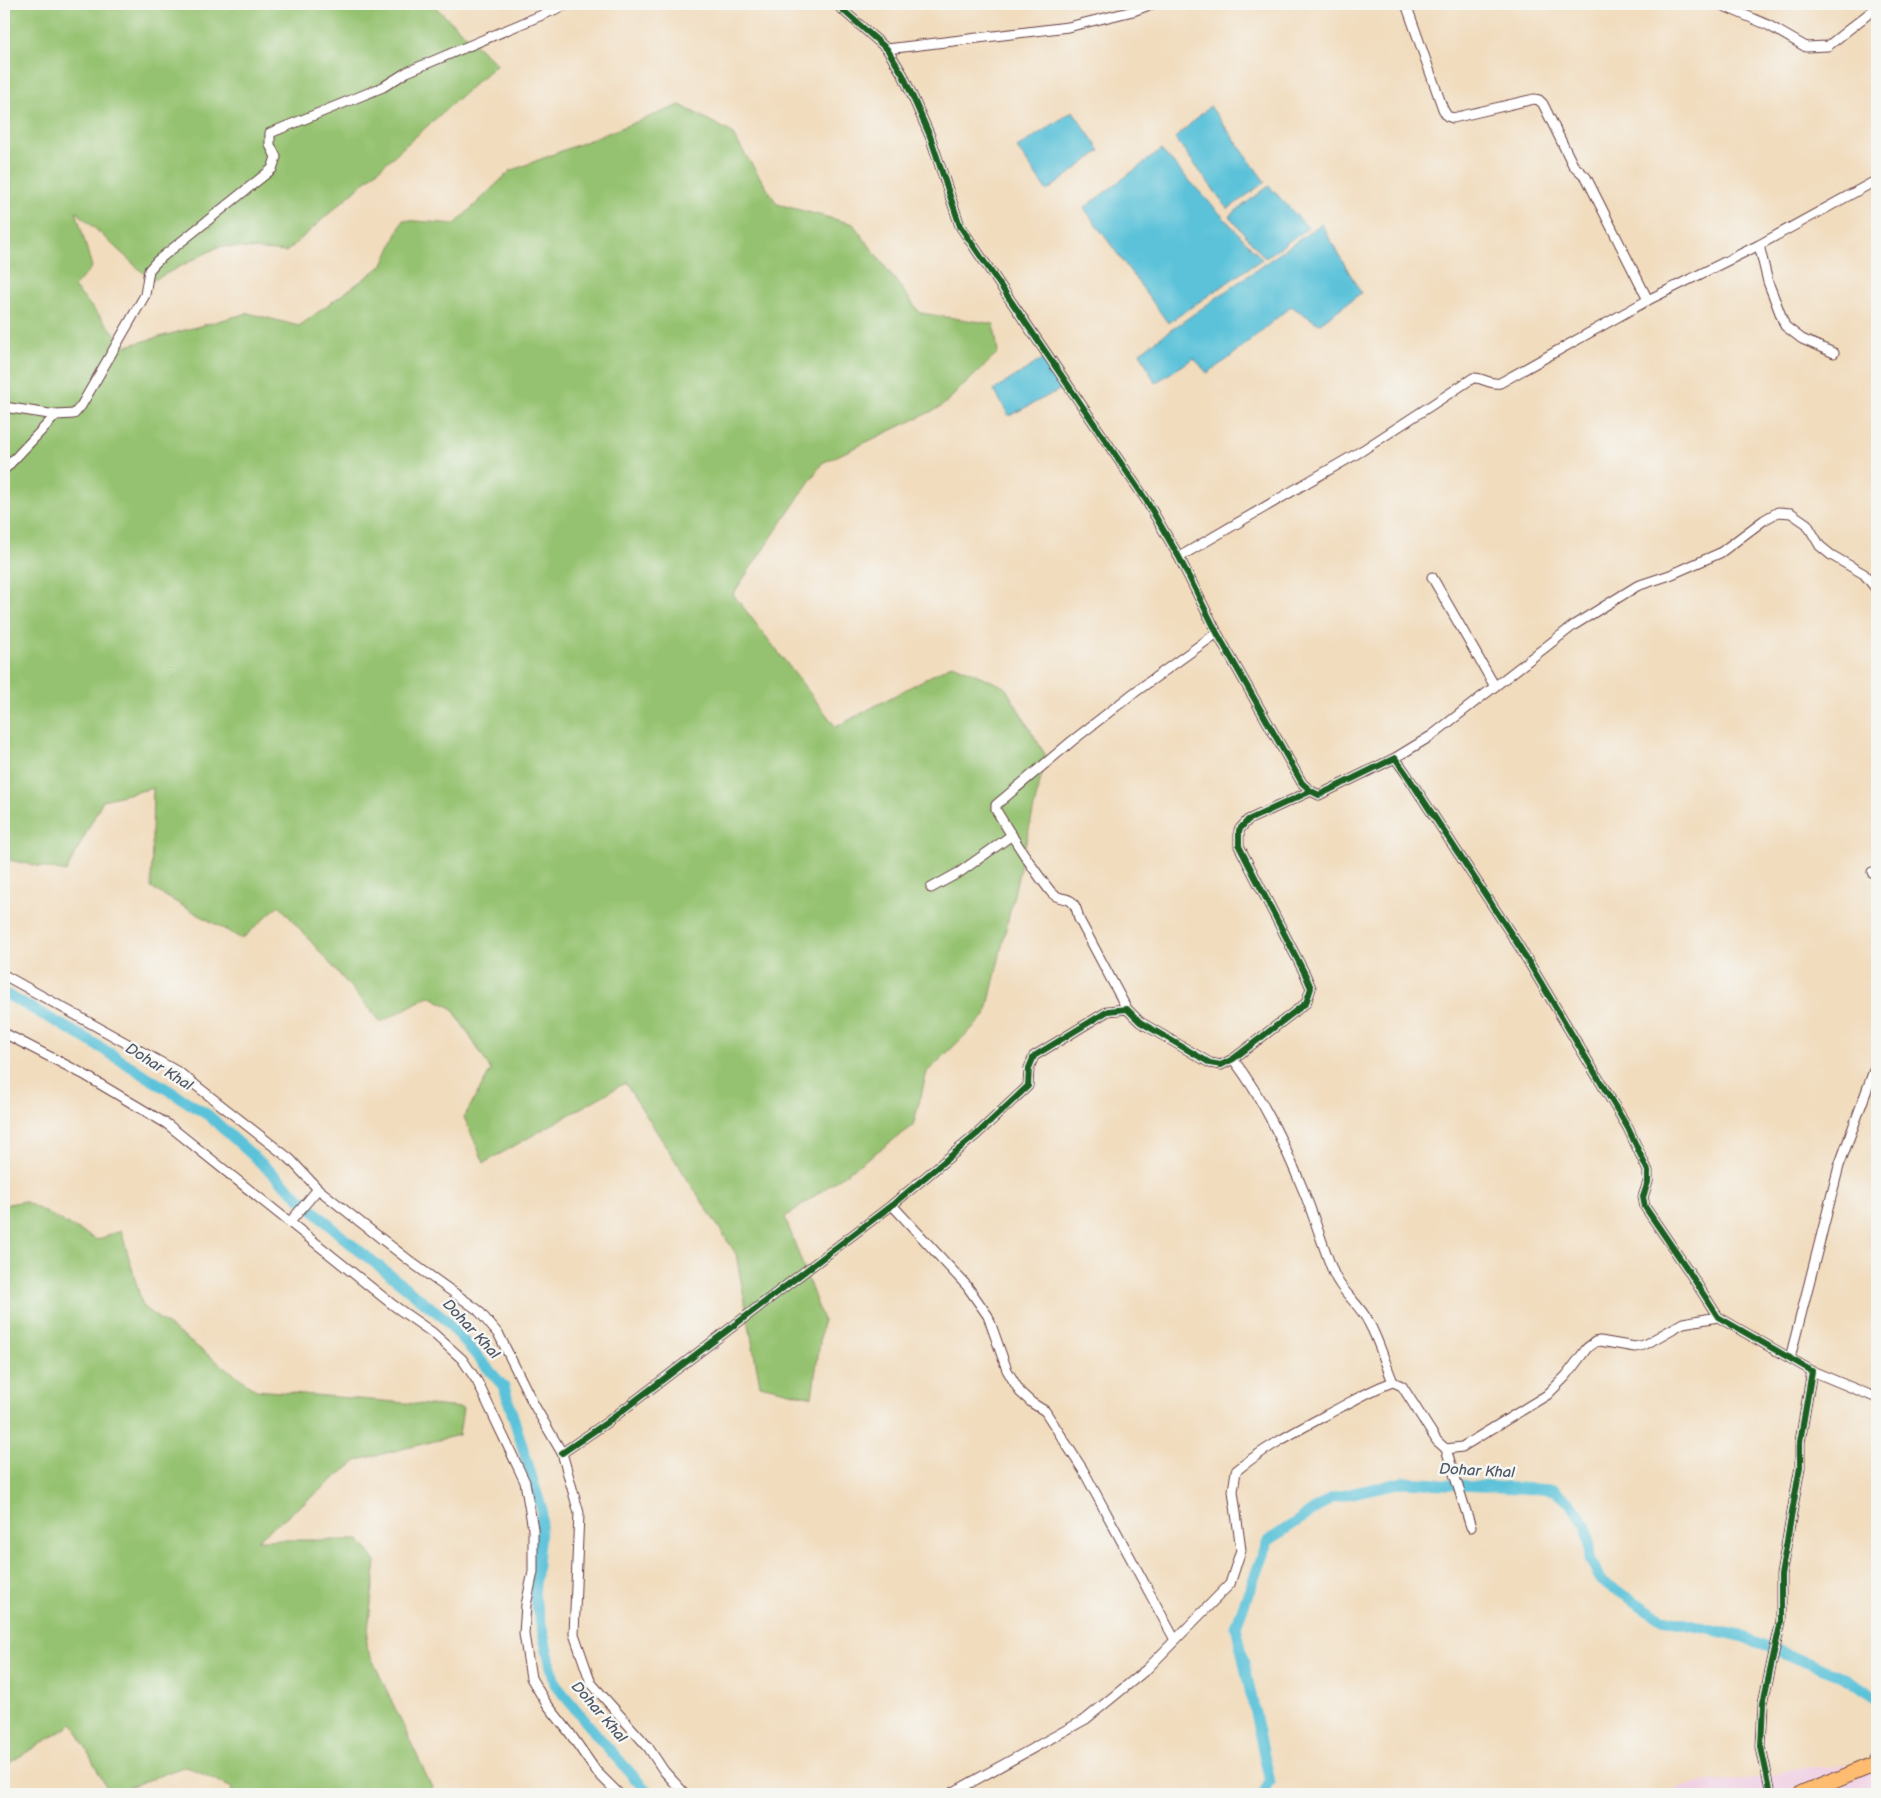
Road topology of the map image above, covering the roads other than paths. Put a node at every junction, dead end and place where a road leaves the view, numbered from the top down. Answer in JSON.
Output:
{"nodes":[{"id":1,"x":568,"y":4,"type":"edge"},
{"id":2,"x":836,"y":4,"type":"edge"},
{"id":3,"x":1152,"y":4,"type":"edge"},
{"id":4,"x":1406,"y":4,"type":"edge"},
{"id":5,"x":1719,"y":4,"type":"edge"},
{"id":6,"x":1877,"y":7,"type":"edge"},
{"id":7,"x":887,"y":49,"type":"junction"},
{"id":8,"x":1877,"y":180,"type":"edge"},
{"id":9,"x":1759,"y":245,"type":"junction"},
{"id":10,"x":1648,"y":300,"type":"junction"},
{"id":11,"x":1834,"y":354,"type":"dead end"},
{"id":12,"x":4,"y":407,"type":"edge"},
{"id":13,"x":56,"y":415,"type":"junction"},
{"id":14,"x":4,"y":470,"type":"edge"},
{"id":15,"x":1179,"y":557,"type":"junction"},
{"id":16,"x":1432,"y":577,"type":"dead end"},
{"id":17,"x":1877,"y":590,"type":"edge"},
{"id":18,"x":1218,"y":633,"type":"junction"},
{"id":19,"x":1494,"y":685,"type":"junction"},
{"id":20,"x":1395,"y":758,"type":"junction"},
{"id":21,"x":1311,"y":791,"type":"junction"},
{"id":22,"x":1012,"y":835,"type":"junction"},
{"id":23,"x":931,"y":888,"type":"dead end"},
{"id":24,"x":4,"y":975,"type":"edge"},
{"id":25,"x":1127,"y":1009,"type":"junction"},
{"id":26,"x":4,"y":1033,"type":"edge"},
{"id":27,"x":1233,"y":1059,"type":"junction"},
{"id":28,"x":1877,"y":1062,"type":"edge"},
{"id":29,"x":317,"y":1192,"type":"junction"},
{"id":30,"x":892,"y":1205,"type":"junction"},
{"id":31,"x":290,"y":1222,"type":"junction"},
{"id":32,"x":1718,"y":1317,"type":"junction"},
{"id":33,"x":1790,"y":1358,"type":"junction"},
{"id":34,"x":1812,"y":1371,"type":"junction"},
{"id":35,"x":1393,"y":1382,"type":"junction"},
{"id":36,"x":1877,"y":1398,"type":"edge"},
{"id":37,"x":1446,"y":1449,"type":"junction"},
{"id":38,"x":562,"y":1452,"type":"junction"},
{"id":39,"x":1471,"y":1527,"type":"dead end"},
{"id":40,"x":1176,"y":1640,"type":"junction"},
{"id":41,"x":1877,"y":1760,"type":"edge"},
{"id":42,"x":619,"y":1794,"type":"edge"},
{"id":43,"x":685,"y":1794,"type":"edge"},
{"id":44,"x":950,"y":1794,"type":"edge"},
{"id":45,"x":1771,"y":1794,"type":"edge"},
{"id":46,"x":1802,"y":1794,"type":"edge"}],
"edges":[{"from":1,"to":13,"type":"street"},
{"from":2,"to":7,"type":"street"},
{"from":3,"to":7,"type":"street"},
{"from":4,"to":10,"type":"street"},
{"from":5,"to":6,"type":"street"},
{"from":7,"to":15,"type":"street"},
{"from":8,"to":9,"type":"street"},
{"from":9,"to":10,"type":"street"},
{"from":9,"to":11,"type":"street"},
{"from":10,"to":15,"type":"street"},
{"from":12,"to":13,"type":"street"},
{"from":13,"to":14,"type":"street"},
{"from":15,"to":18,"type":"street"},
{"from":16,"to":19,"type":"street"},
{"from":17,"to":19,"type":"street"},
{"from":18,"to":21,"type":"street"},
{"from":18,"to":22,"type":"street"},
{"from":19,"to":20,"type":"street"},
{"from":20,"to":21,"type":"street"},
{"from":20,"to":32,"type":"street"},
{"from":21,"to":27,"type":"street"},
{"from":22,"to":23,"type":"street"},
{"from":22,"to":25,"type":"street"},
{"from":24,"to":29,"type":"street"},
{"from":25,"to":27,"type":"street"},
{"from":25,"to":30,"type":"street"},
{"from":26,"to":31,"type":"street"},
{"from":27,"to":35,"type":"street"},
{"from":28,"to":33,"type":"street"},
{"from":29,"to":31,"type":"street"},
{"from":29,"to":38,"type":"street"},
{"from":30,"to":38,"type":"street"},
{"from":30,"to":40,"type":"street"},
{"from":31,"to":42,"type":"street"},
{"from":32,"to":33,"type":"street"},
{"from":32,"to":37,"type":"street"},
{"from":33,"to":34,"type":"street"},
{"from":34,"to":36,"type":"street"},
{"from":34,"to":45,"type":"street"},
{"from":35,"to":37,"type":"street"},
{"from":35,"to":40,"type":"street"},
{"from":37,"to":39,"type":"street"},
{"from":38,"to":43,"type":"street"},
{"from":40,"to":44,"type":"street"},
{"from":41,"to":46,"type":"main road"}]}
